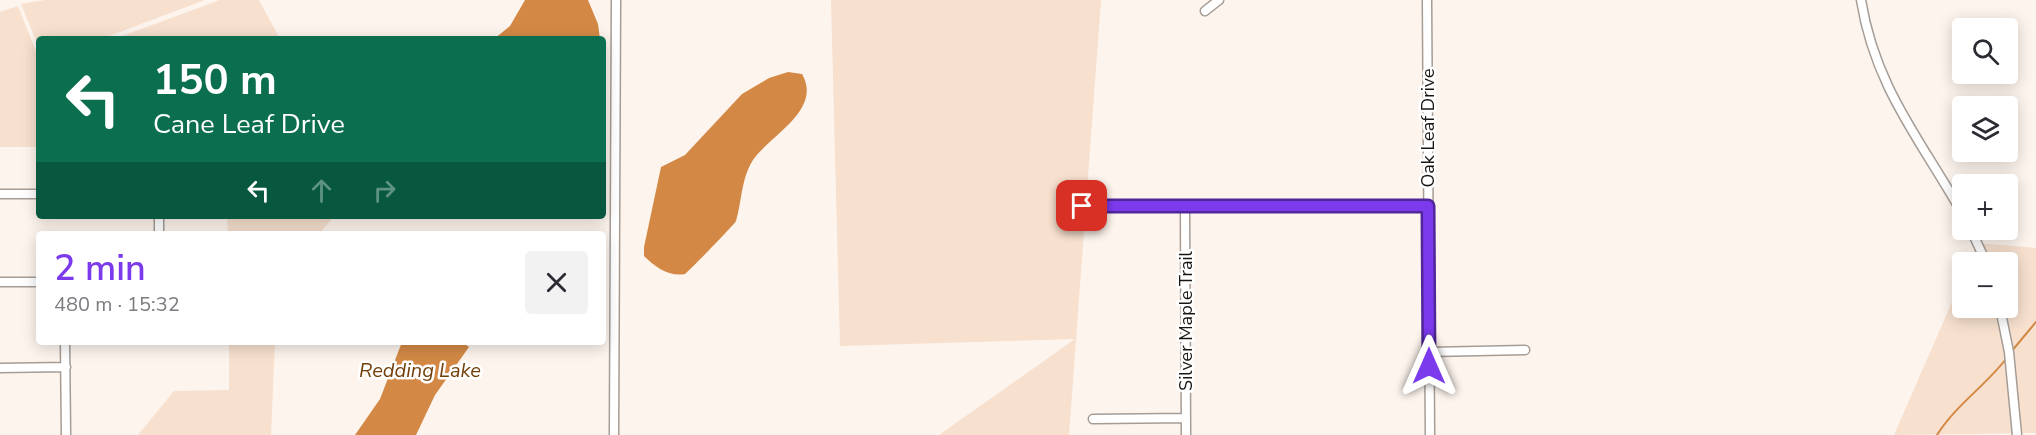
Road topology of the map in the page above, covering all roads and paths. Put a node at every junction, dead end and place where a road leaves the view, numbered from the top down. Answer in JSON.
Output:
{"nodes":[{"id":1,"x":616,"y":0,"type":"edge"},
{"id":2,"x":1219,"y":0,"type":"edge"},
{"id":3,"x":1427,"y":0,"type":"edge"},
{"id":4,"x":1861,"y":0,"type":"edge"},
{"id":5,"x":1204,"y":11,"type":"dead end"},
{"id":6,"x":0,"y":194,"type":"edge"},
{"id":7,"x":36,"y":194,"type":"edge"},
{"id":8,"x":1952,"y":197,"type":"edge"},
{"id":9,"x":1082,"y":206,"type":"dead end"},
{"id":10,"x":1428,"y":206,"type":"junction"},
{"id":11,"x":1185,"y":208,"type":"junction"},
{"id":12,"x":0,"y":282,"type":"edge"},
{"id":13,"x":36,"y":282,"type":"edge"},
{"id":14,"x":2002,"y":318,"type":"edge"},
{"id":15,"x":65,"y":345,"type":"edge"},
{"id":16,"x":1525,"y":350,"type":"dead end"},
{"id":17,"x":1429,"y":352,"type":"junction"},
{"id":18,"x":66,"y":367,"type":"junction"},
{"id":19,"x":0,"y":368,"type":"edge"},
{"id":20,"x":1186,"y":417,"type":"junction"},
{"id":21,"x":1093,"y":418,"type":"dead end"},
{"id":22,"x":66,"y":435,"type":"edge"},
{"id":23,"x":614,"y":435,"type":"edge"},
{"id":24,"x":1186,"y":435,"type":"edge"},
{"id":25,"x":1430,"y":435,"type":"edge"},
{"id":26,"x":2017,"y":435,"type":"edge"}],
"edges":[{"from":1,"to":23,"type":"street"},
{"from":2,"to":5,"type":"street"},
{"from":3,"to":10,"type":"street","name":"Oak Leaf Drive"},
{"from":4,"to":8,"type":"street"},
{"from":6,"to":7,"type":"street"},
{"from":9,"to":11,"type":"street"},
{"from":10,"to":11,"type":"street"},
{"from":10,"to":17,"type":"street","name":"Oak Leaf Drive"},
{"from":11,"to":20,"type":"street","name":"Silver Maple Trail"},
{"from":12,"to":13,"type":"street"},
{"from":14,"to":26,"type":"street"},
{"from":15,"to":18,"type":"street"},
{"from":16,"to":17,"type":"street"},
{"from":17,"to":25,"type":"street","name":"Oak Leaf Drive"},
{"from":18,"to":19,"type":"street"},
{"from":18,"to":22,"type":"street"},
{"from":20,"to":21,"type":"street"},
{"from":20,"to":24,"type":"street","name":"Silver Maple Trail"}]}
